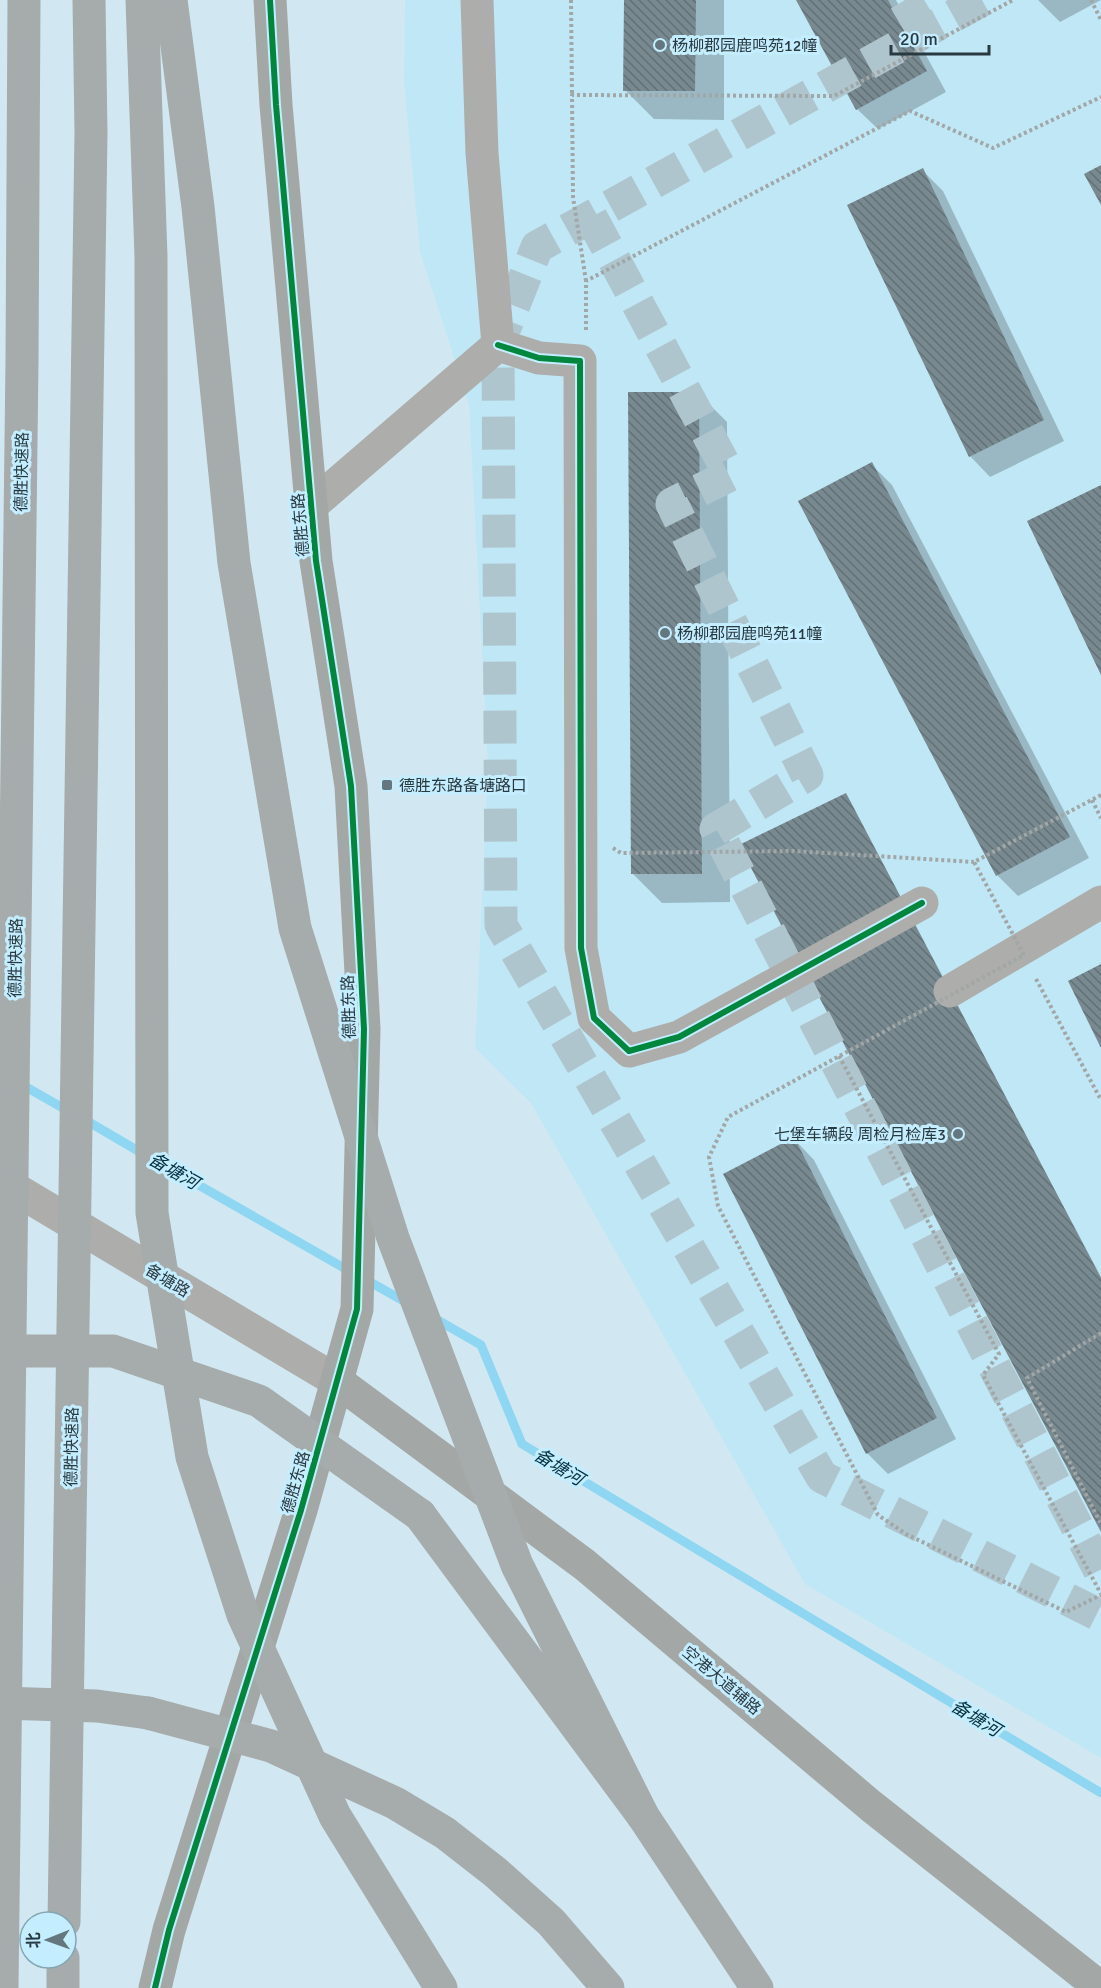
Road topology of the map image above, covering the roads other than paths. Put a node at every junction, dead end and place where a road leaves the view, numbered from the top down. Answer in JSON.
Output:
{"nodes":[{"id":1,"x":24,"y":0,"type":"edge"},
{"id":2,"x":89,"y":0,"type":"edge"},
{"id":3,"x":142,"y":0,"type":"edge"},
{"id":4,"x":171,"y":0,"type":"edge"},
{"id":5,"x":270,"y":0,"type":"edge"},
{"id":6,"x":477,"y":0,"type":"edge"},
{"id":7,"x":498,"y":345,"type":"junction"},
{"id":8,"x":312,"y":506,"type":"junction"},
{"id":9,"x":1101,"y":902,"type":"edge"},
{"id":10,"x":922,"y":903,"type":"dead end"},
{"id":11,"x":950,"y":991,"type":"dead end"},
{"id":12,"x":0,"y":1180,"type":"edge"},
{"id":13,"x":0,"y":1352,"type":"edge"},
{"id":14,"x":337,"y":1381,"type":"junction"},
{"id":15,"x":0,"y":1703,"type":"edge"},
{"id":16,"x":643,"y":1816,"type":"junction"},
{"id":17,"x":64,"y":1910,"type":"edge"},
{"id":18,"x":63,"y":1970,"type":"edge"},
{"id":19,"x":2,"y":1988,"type":"edge"},
{"id":20,"x":63,"y":1988,"type":"edge"},
{"id":21,"x":155,"y":1988,"type":"edge"},
{"id":22,"x":441,"y":1988,"type":"edge"},
{"id":23,"x":609,"y":1988,"type":"edge"},
{"id":24,"x":757,"y":1988,"type":"edge"},
{"id":25,"x":1101,"y":1988,"type":"edge"}],
"edges":[{"from":1,"to":19,"type":"highway","name":"德胜快速路","bridge":true},
{"from":2,"to":17,"type":"highway","name":"德胜快速路","bridge":true},
{"from":3,"to":22,"type":"highway","bridge":true},
{"from":4,"to":16,"type":"highway","bridge":true},
{"from":5,"to":8,"type":"main road","name":"德胜东路"},
{"from":6,"to":7,"type":"street"},
{"from":7,"to":8,"type":"street"},
{"from":7,"to":10,"type":"street","bridge":true},
{"from":8,"to":14,"type":"main road","name":"德胜东路"},
{"from":9,"to":11,"type":"street"},
{"from":12,"to":14,"type":"street","name":"备塘路"},
{"from":13,"to":16,"type":"highway","bridge":true},
{"from":14,"to":21,"type":"main road","name":"德胜东路"},
{"from":14,"to":25,"type":"main road","name":"空港大道辅路"},
{"from":15,"to":23,"type":"highway","bridge":true},
{"from":16,"to":24,"type":"highway"},
{"from":18,"to":20,"type":"highway"}]}
